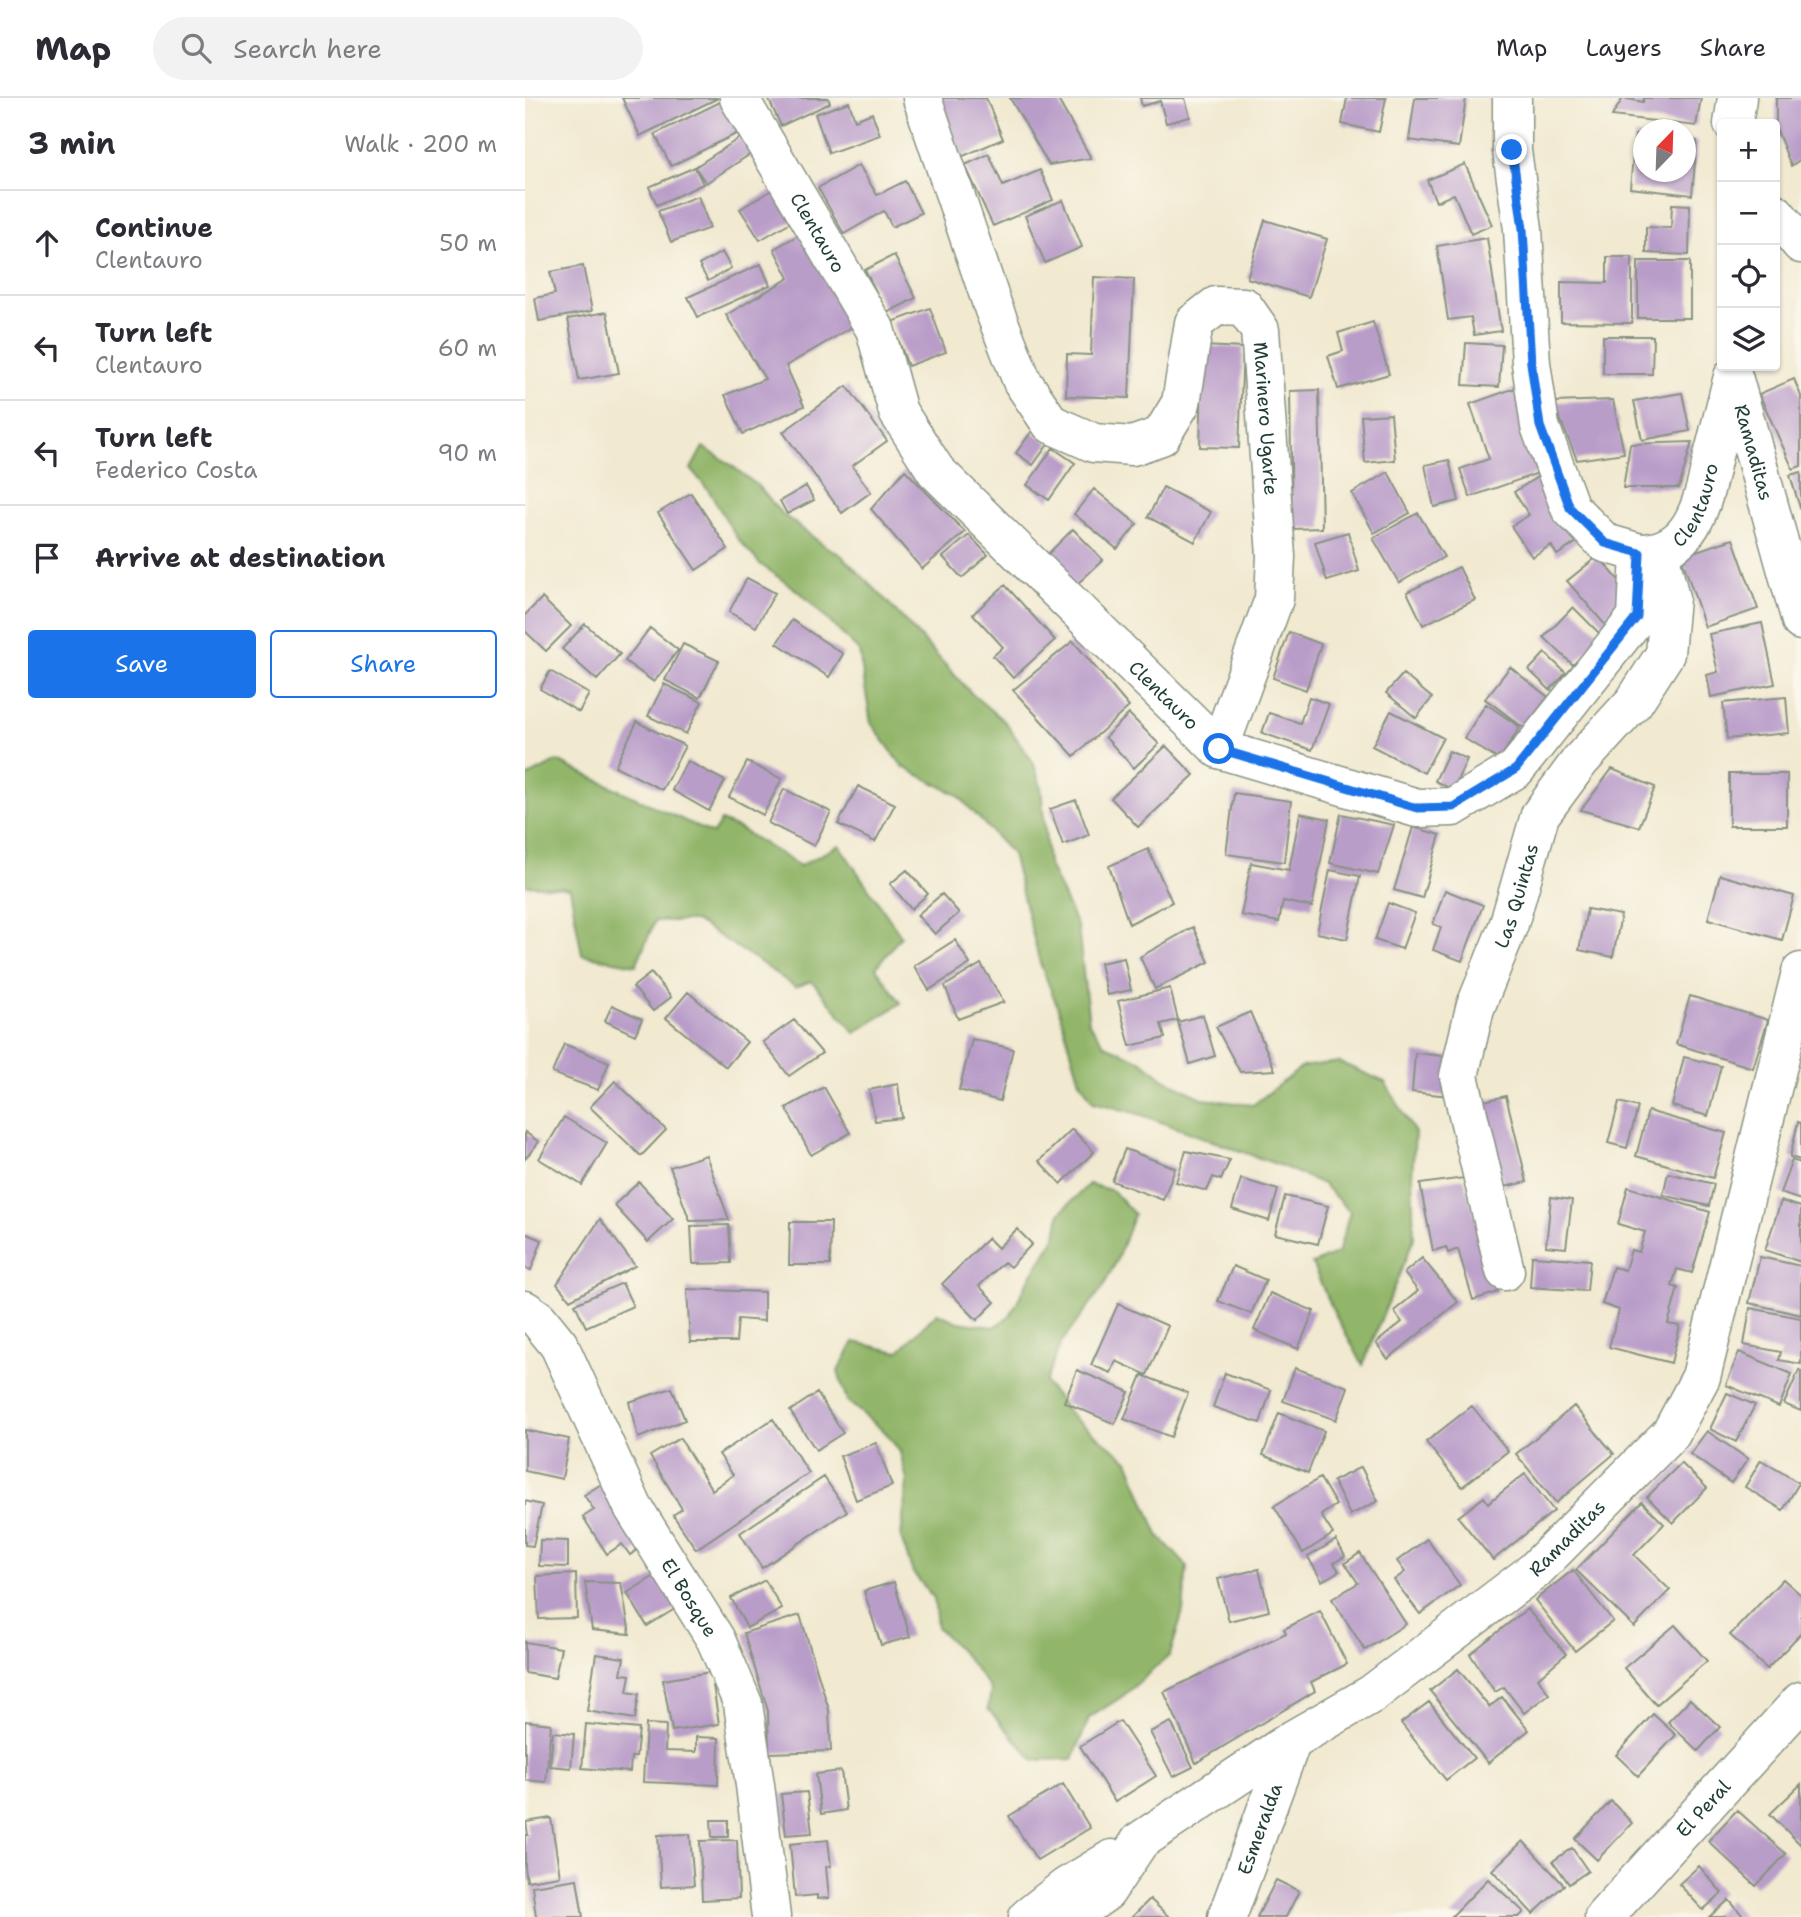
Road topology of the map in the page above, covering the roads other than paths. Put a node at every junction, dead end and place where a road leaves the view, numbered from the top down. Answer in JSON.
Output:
{"nodes":[{"id":1,"x":739,"y":98,"type":"edge"},
{"id":2,"x":922,"y":98,"type":"edge"},
{"id":3,"x":1512,"y":98,"type":"edge"},
{"id":4,"x":1737,"y":98,"type":"edge"},
{"id":5,"x":1734,"y":119,"type":"edge"},
{"id":6,"x":1801,"y":192,"type":"edge"},
{"id":7,"x":1780,"y":207,"type":"edge"},
{"id":8,"x":1780,"y":217,"type":"edge"},
{"id":9,"x":1801,"y":244,"type":"edge"},
{"id":10,"x":1732,"y":371,"type":"edge"},
{"id":11,"x":1649,"y":553,"type":"junction"},
{"id":12,"x":1801,"y":621,"type":"edge"},
{"id":13,"x":1219,"y":749,"type":"junction"},
{"id":14,"x":1801,"y":972,"type":"edge"},
{"id":15,"x":1505,"y":1271,"type":"dead end"},
{"id":16,"x":525,"y":1310,"type":"edge"},
{"id":17,"x":1801,"y":1701,"type":"edge"},
{"id":18,"x":1292,"y":1740,"type":"junction"},
{"id":19,"x":1140,"y":1841,"type":"junction"},
{"id":20,"x":771,"y":1917,"type":"edge"},
{"id":21,"x":1028,"y":1917,"type":"edge"},
{"id":22,"x":1070,"y":1917,"type":"edge"},
{"id":23,"x":1227,"y":1917,"type":"edge"},
{"id":24,"x":1604,"y":1917,"type":"edge"}],
"edges":[{"from":1,"to":13,"type":"street","name":"Clentauro"},
{"from":2,"to":13,"type":"street","name":"Marinero Ugarte"},
{"from":3,"to":11,"type":"street"},
{"from":4,"to":5,"type":"street"},
{"from":6,"to":7,"type":"street"},
{"from":8,"to":9,"type":"street"},
{"from":10,"to":11,"type":"street","name":"Clentauro"},
{"from":10,"to":12,"type":"street","name":"Ramaditas"},
{"from":11,"to":13,"type":"street","name":"Clentauro"},
{"from":11,"to":15,"type":"street","name":"Las Quintas"},
{"from":14,"to":18,"type":"street","name":"Ramaditas"},
{"from":16,"to":20,"type":"street","name":"El Bosque"},
{"from":17,"to":24,"type":"street","name":"El Peral"},
{"from":18,"to":19,"type":"street","name":"Ramaditas"},
{"from":18,"to":23,"type":"street","name":"Esmeralda"},
{"from":19,"to":21,"type":"street"},
{"from":19,"to":22,"type":"street","name":"Ramaditas"}]}
